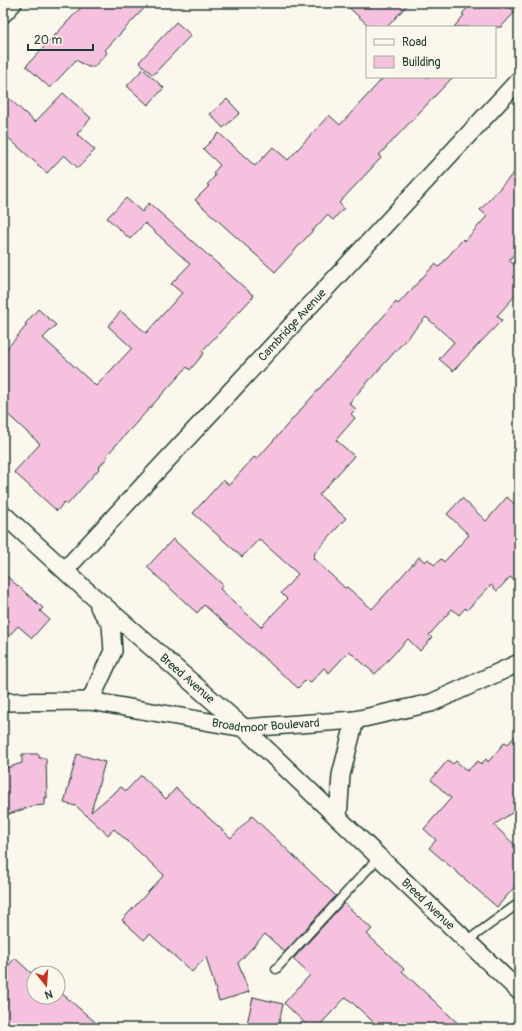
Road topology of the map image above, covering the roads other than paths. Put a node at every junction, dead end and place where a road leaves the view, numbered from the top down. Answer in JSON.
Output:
{"nodes":[{"id":1,"x":13,"y":3,"type":"edge"},
{"id":2,"x":3,"y":14,"type":"edge"},
{"id":3,"x":519,"y":80,"type":"edge"},
{"id":4,"x":3,"y":514,"type":"edge"},
{"id":5,"x":65,"y":570,"type":"junction"},
{"id":6,"x":88,"y":590,"type":"junction"},
{"id":7,"x":519,"y":663,"type":"edge"},
{"id":8,"x":90,"y":701,"type":"junction"},
{"id":9,"x":3,"y":702,"type":"edge"},
{"id":10,"x":355,"y":720,"type":"junction"},
{"id":11,"x":244,"y":728,"type":"junction"},
{"id":12,"x":338,"y":818,"type":"junction"},
{"id":13,"x":379,"y":857,"type":"junction"},
{"id":14,"x":519,"y":903,"type":"edge"},
{"id":15,"x":467,"y":941,"type":"junction"},
{"id":16,"x":276,"y":969,"type":"dead end"},
{"id":17,"x":519,"y":991,"type":"edge"}],
"edges":[{"from":1,"to":2,"type":"street"},
{"from":3,"to":5,"type":"street","name":"Cambridge Avenue"},
{"from":4,"to":5,"type":"street","name":"Breed Avenue"},
{"from":5,"to":6,"type":"street","name":"Breed Avenue"},
{"from":6,"to":8,"type":"street","name":"Breed Avenue"},
{"from":6,"to":11,"type":"street","name":"Breed Avenue"},
{"from":7,"to":10,"type":"street","name":"Broadmoor Boulevard"},
{"from":8,"to":9,"type":"street","name":"Broadmoor Boulevard"},
{"from":8,"to":11,"type":"street","name":"Broadmoor Boulevard"},
{"from":10,"to":11,"type":"street","name":"Broadmoor Boulevard"},
{"from":10,"to":12,"type":"street"},
{"from":11,"to":12,"type":"street","name":"Breed Avenue"},
{"from":12,"to":13,"type":"street","name":"Breed Avenue"},
{"from":13,"to":15,"type":"street","name":"Breed Avenue"},
{"from":13,"to":16,"type":"lane"},
{"from":14,"to":15,"type":"lane"},
{"from":15,"to":17,"type":"street","name":"Breed Avenue"}]}
